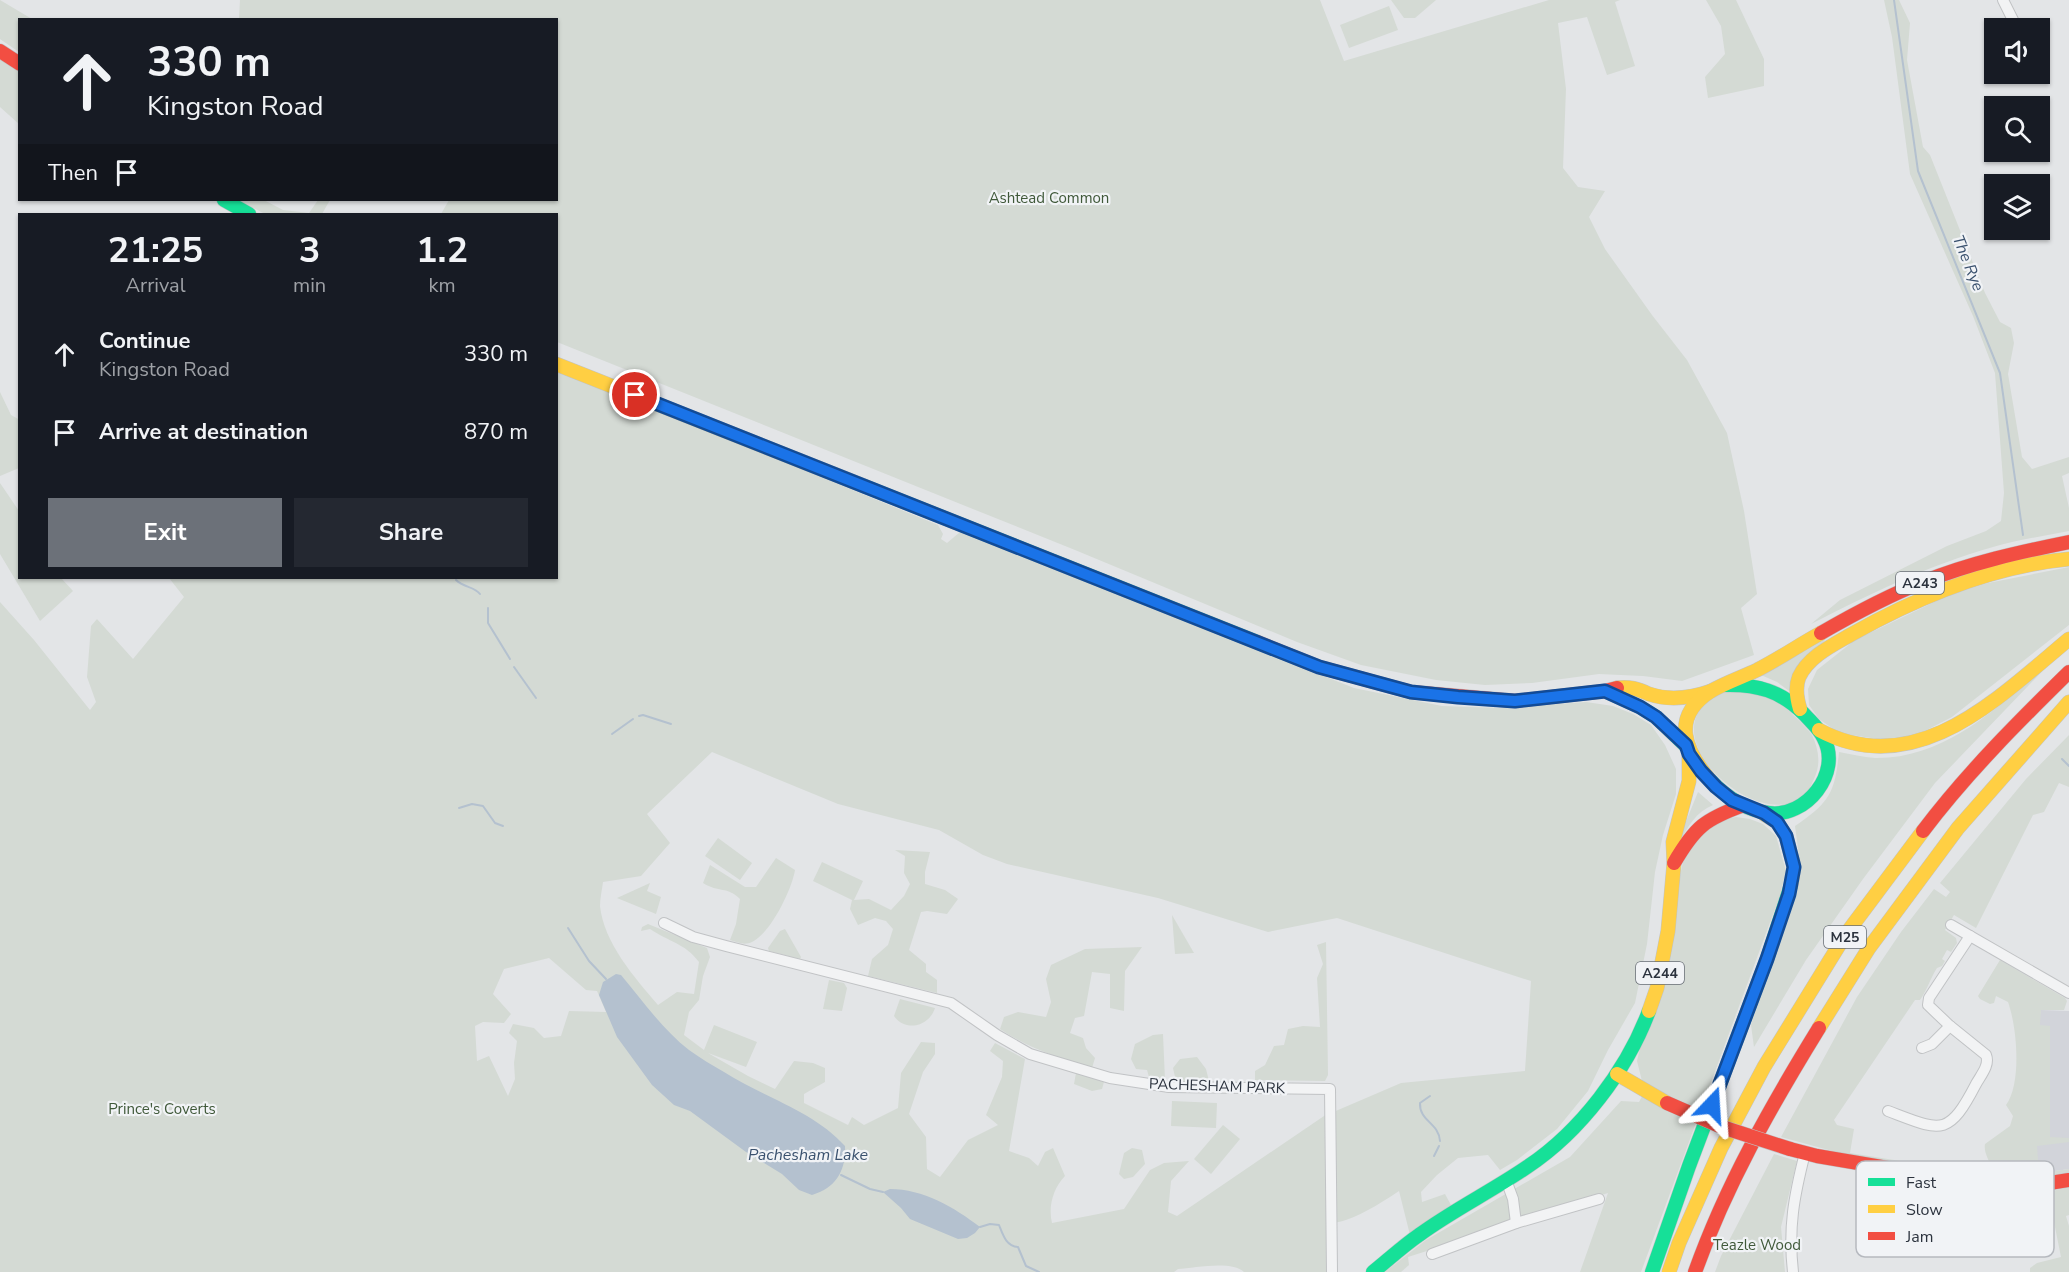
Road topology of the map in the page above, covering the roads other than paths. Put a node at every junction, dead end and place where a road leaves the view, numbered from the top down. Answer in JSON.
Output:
{"nodes":[{"id":1,"x":2003,"y":0,"type":"edge"},
{"id":2,"x":2012,"y":18,"type":"edge"},
{"id":3,"x":0,"y":51,"type":"edge"},
{"id":4,"x":18,"y":62,"type":"edge"},
{"id":5,"x":226,"y":201,"type":"edge"},
{"id":6,"x":247,"y":213,"type":"edge"},
{"id":7,"x":558,"y":365,"type":"edge"},
{"id":8,"x":2069,"y":542,"type":"edge"},
{"id":9,"x":2069,"y":559,"type":"edge"},
{"id":10,"x":2069,"y":639,"type":"edge"},
{"id":11,"x":1783,"y":654,"type":"junction"},
{"id":12,"x":2069,"y":672,"type":"edge"},
{"id":13,"x":1725,"y":685,"type":"junction"},
{"id":14,"x":1641,"y":689,"type":"junction"},
{"id":15,"x":1605,"y":691,"type":"junction"},
{"id":16,"x":1711,"y":691,"type":"junction"},
{"id":17,"x":2069,"y":702,"type":"edge"},
{"id":18,"x":1800,"y":709,"type":"junction"},
{"id":19,"x":1819,"y":730,"type":"junction"},
{"id":20,"x":1687,"y":750,"type":"junction"},
{"id":21,"x":1744,"y":805,"type":"junction"},
{"id":22,"x":1764,"y":813,"type":"junction"},
{"id":23,"x":1674,"y":863,"type":"junction"},
{"id":24,"x":664,"y":924,"type":"dead end"},
{"id":25,"x":1951,"y":925,"type":"dead end"},
{"id":26,"x":1970,"y":936,"type":"junction"},
{"id":27,"x":2069,"y":993,"type":"edge"},
{"id":28,"x":1950,"y":1026,"type":"junction"},
{"id":29,"x":1922,"y":1048,"type":"dead end"},
{"id":30,"x":1617,"y":1074,"type":"junction"},
{"id":31,"x":1888,"y":1111,"type":"dead end"},
{"id":32,"x":1805,"y":1153,"type":"junction"},
{"id":33,"x":1856,"y":1162,"type":"edge"},
{"id":34,"x":1506,"y":1180,"type":"junction"},
{"id":35,"x":2069,"y":1180,"type":"edge"},
{"id":36,"x":2054,"y":1182,"type":"edge"},
{"id":37,"x":1599,"y":1199,"type":"dead end"},
{"id":38,"x":1516,"y":1223,"type":"junction"},
{"id":39,"x":1432,"y":1254,"type":"dead end"},
{"id":40,"x":1332,"y":1272,"type":"edge"},
{"id":41,"x":1373,"y":1272,"type":"edge"},
{"id":42,"x":1652,"y":1272,"type":"edge"},
{"id":43,"x":1669,"y":1272,"type":"edge"},
{"id":44,"x":1695,"y":1272,"type":"edge"},
{"id":45,"x":1793,"y":1272,"type":"edge"}],
"edges":[{"from":1,"to":2,"type":"street"},
{"from":3,"to":4,"type":"main road"},
{"from":5,"to":6,"type":"main road"},
{"from":7,"to":15,"type":"main road"},
{"from":8,"to":11,"type":"main road","number":"A243"},
{"from":9,"to":18,"type":"main road","number":"A243"},
{"from":10,"to":19,"type":"main road"},
{"from":11,"to":13,"type":"main road","number":"A243"},
{"from":11,"to":14,"type":"main road"},
{"from":12,"to":43,"type":"main road","number":"M25"},
{"from":13,"to":16,"type":"main road"},
{"from":13,"to":18,"type":"main road"},
{"from":14,"to":15,"type":"main road"},
{"from":14,"to":16,"type":"main road"},
{"from":15,"to":20,"type":"main road"},
{"from":16,"to":20,"type":"main road"},
{"from":17,"to":44,"type":"main road","number":"M25"},
{"from":18,"to":19,"type":"main road"},
{"from":19,"to":22,"type":"main road"},
{"from":20,"to":21,"type":"main road"},
{"from":20,"to":23,"type":"main road","number":"A244"},
{"from":21,"to":22,"type":"main road"},
{"from":21,"to":23,"type":"main road","number":"A244"},
{"from":22,"to":42,"type":"main road"},
{"from":23,"to":30,"type":"main road","number":"A244"},
{"from":24,"to":40,"type":"street","name":"PACHESHAM PARK"},
{"from":25,"to":26,"type":"street"},
{"from":26,"to":27,"type":"street"},
{"from":26,"to":28,"type":"street"},
{"from":28,"to":29,"type":"street"},
{"from":28,"to":31,"type":"street"},
{"from":30,"to":32,"type":"main road","bridge":true},
{"from":30,"to":34,"type":"main road","number":"A244"},
{"from":32,"to":33,"type":"main road"},
{"from":32,"to":45,"type":"street"},
{"from":34,"to":38,"type":"street"},
{"from":34,"to":41,"type":"main road","number":"A244"},
{"from":35,"to":36,"type":"main road"},
{"from":37,"to":38,"type":"street"},
{"from":38,"to":39,"type":"street"}]}
